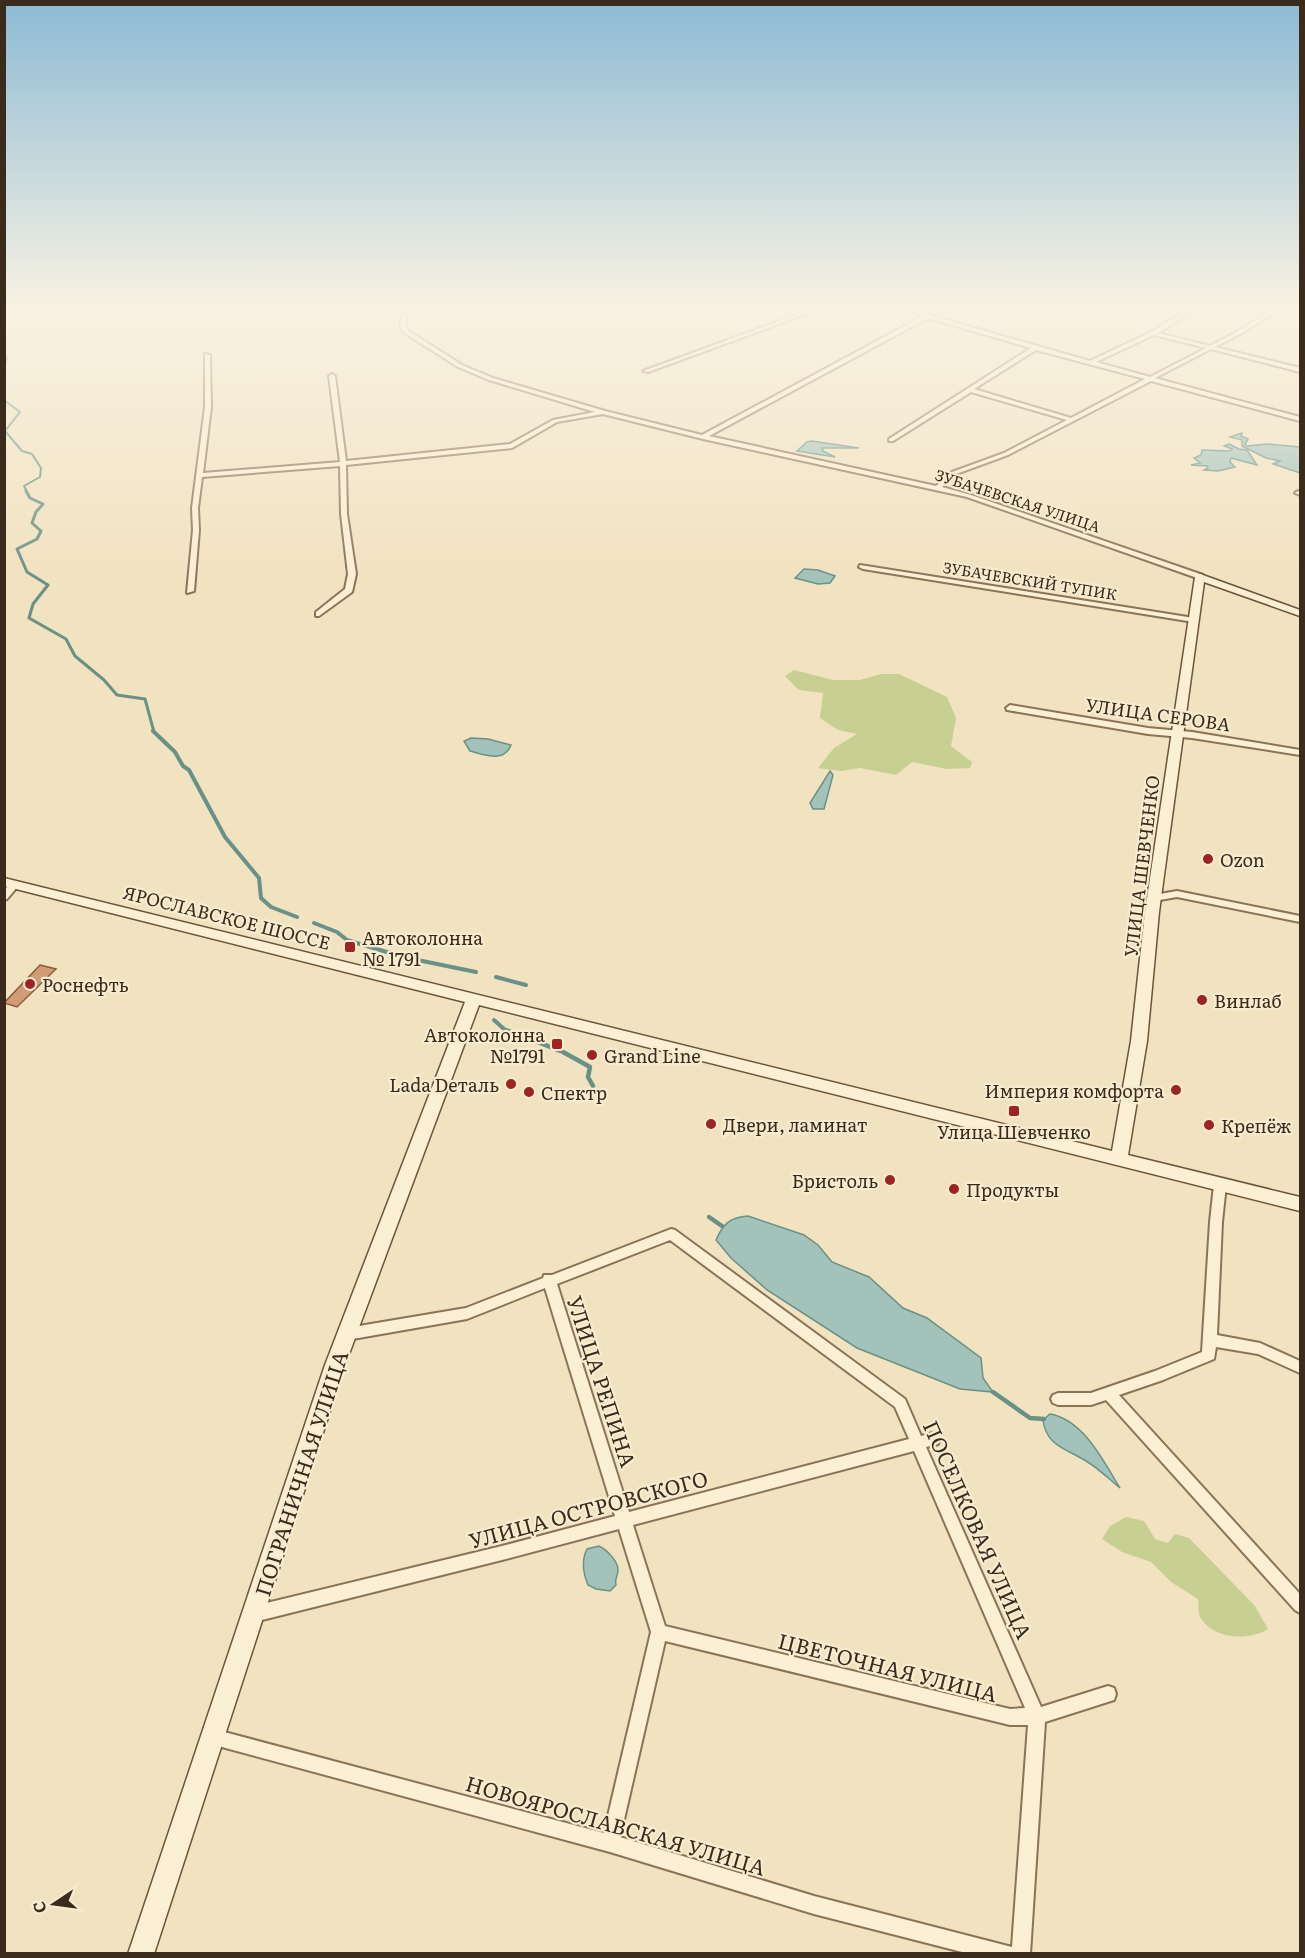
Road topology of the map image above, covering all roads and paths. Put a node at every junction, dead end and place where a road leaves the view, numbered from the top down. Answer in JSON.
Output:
{"nodes":[{"id":1,"x":208,"y":396,"type":"edge"},
{"id":2,"x":335,"y":396,"type":"edge"},
{"id":3,"x":551,"y":396,"type":"edge"},
{"id":4,"x":778,"y":396,"type":"edge"},
{"id":5,"x":961,"y":396,"type":"edge"},
{"id":6,"x":993,"y":396,"type":"edge"},
{"id":7,"x":1114,"y":396,"type":"edge"},
{"id":8,"x":1214,"y":396,"type":"edge"},
{"id":9,"x":603,"y":412,"type":"junction"},
{"id":10,"x":1070,"y":419,"type":"junction"},
{"id":11,"x":1300,"y":419,"type":"edge"},
{"id":12,"x":703,"y":437,"type":"junction"},
{"id":13,"x":891,"y":440,"type":"dead end"},
{"id":14,"x":343,"y":463,"type":"junction"},
{"id":15,"x":199,"y":475,"type":"junction"},
{"id":16,"x":937,"y":488,"type":"junction"},
{"id":17,"x":863,"y":567,"type":"dead end"},
{"id":18,"x":1200,"y":577,"type":"junction"},
{"id":19,"x":190,"y":591,"type":"dead end"},
{"id":20,"x":1300,"y":613,"type":"edge"},
{"id":21,"x":319,"y":614,"type":"dead end"},
{"id":22,"x":1194,"y":620,"type":"junction"},
{"id":23,"x":1010,"y":708,"type":"dead end"},
{"id":24,"x":1177,"y":734,"type":"junction"},
{"id":25,"x":1300,"y":753,"type":"edge"},
{"id":26,"x":10,"y":883,"type":"edge"},
{"id":27,"x":4,"y":897,"type":"edge"},
{"id":28,"x":1155,"y":898,"type":"junction"},
{"id":29,"x":1300,"y":919,"type":"edge"},
{"id":30,"x":474,"y":999,"type":"junction"},
{"id":31,"x":1119,"y":1159,"type":"junction"},
{"id":32,"x":1220,"y":1185,"type":"junction"},
{"id":33,"x":1300,"y":1204,"type":"edge"},
{"id":34,"x":549,"y":1279,"type":"junction"},
{"id":35,"x":347,"y":1334,"type":"junction"},
{"id":36,"x":1210,"y":1340,"type":"junction"},
{"id":37,"x":1300,"y":1367,"type":"edge"},
{"id":38,"x":1108,"y":1394,"type":"junction"},
{"id":39,"x":1058,"y":1399,"type":"dead end"},
{"id":40,"x":926,"y":1440,"type":"junction"},
{"id":41,"x":626,"y":1521,"type":"junction"},
{"id":42,"x":1300,"y":1605,"type":"edge"},
{"id":43,"x":253,"y":1614,"type":"junction"},
{"id":44,"x":659,"y":1632,"type":"junction"},
{"id":45,"x":1108,"y":1694,"type":"dead end"},
{"id":46,"x":1037,"y":1716,"type":"junction"},
{"id":47,"x":213,"y":1737,"type":"junction"},
{"id":48,"x":610,"y":1843,"type":"junction"},
{"id":49,"x":141,"y":1953,"type":"edge"},
{"id":50,"x":1008,"y":1953,"type":"edge"},
{"id":51,"x":1021,"y":1953,"type":"edge"}],
"edges":[{"from":1,"to":15,"type":"street"},
{"from":2,"to":14,"type":"street"},
{"from":3,"to":9,"type":"street","name":"ЗУБАЧЕВСКАЯ УЛИЦА"},
{"from":4,"to":12,"type":"street"},
{"from":5,"to":13,"type":"street"},
{"from":6,"to":10,"type":"street"},
{"from":7,"to":10,"type":"street"},
{"from":8,"to":11,"type":"street"},
{"from":9,"to":12,"type":"street","name":"ЗУБАЧЕВСКАЯ УЛИЦА"},
{"from":9,"to":14,"type":"street"},
{"from":10,"to":16,"type":"street"},
{"from":12,"to":16,"type":"street","name":"ЗУБАЧЕВСКАЯ УЛИЦА"},
{"from":14,"to":15,"type":"street"},
{"from":14,"to":21,"type":"street"},
{"from":15,"to":19,"type":"street"},
{"from":16,"to":18,"type":"street","name":"ЗУБАЧЕВСКАЯ УЛИЦА"},
{"from":17,"to":22,"type":"street","name":"ЗУБАЧЕВСКИЙ ТУПИК"},
{"from":18,"to":20,"type":"street","name":"ЗУБАЧЕВСКАЯ УЛИЦА"},
{"from":18,"to":22,"type":"street","name":"УЛИЦА ШЕВЧЕНКО"},
{"from":22,"to":24,"type":"street","name":"УЛИЦА ШЕВЧЕНКО"},
{"from":23,"to":24,"type":"street","name":"УЛИЦА СЕРОВА"},
{"from":24,"to":25,"type":"street","name":"УЛИЦА СЕРОВА"},
{"from":24,"to":28,"type":"street","name":"УЛИЦА ШЕВЧЕНКО"},
{"from":26,"to":27,"type":"street"},
{"from":26,"to":30,"type":"street","name":"ЯРОСЛАВСКОЕ ШОССЕ"},
{"from":28,"to":29,"type":"street"},
{"from":28,"to":31,"type":"street","name":"УЛИЦА ШЕВЧЕНКО"},
{"from":30,"to":31,"type":"street","name":"ЯРОСЛАВСКОЕ ШОССЕ"},
{"from":30,"to":35,"type":"street","name":"ПОГРАНИЧНАЯ УЛИЦА"},
{"from":31,"to":32,"type":"street","name":"ЯРОСЛАВСКОЕ ШОССЕ"},
{"from":32,"to":33,"type":"street","name":"ЯРОСЛАВСКОЕ ШОССЕ"},
{"from":32,"to":36,"type":"street"},
{"from":34,"to":35,"type":"street"},
{"from":34,"to":40,"type":"street","name":"ПОСЕЛКОВАЯ УЛИЦА"},
{"from":34,"to":41,"type":"street","name":"УЛИЦА РЕПИНА"},
{"from":35,"to":43,"type":"street","name":"ПОГРАНИЧНАЯ УЛИЦА"},
{"from":36,"to":37,"type":"street"},
{"from":36,"to":38,"type":"street"},
{"from":38,"to":39,"type":"street"},
{"from":38,"to":42,"type":"street"},
{"from":40,"to":41,"type":"street","name":"УЛИЦА ОСТРОВСКОГО"},
{"from":40,"to":46,"type":"street","name":"ПОСЕЛКОВАЯ УЛИЦА"},
{"from":41,"to":43,"type":"street","name":"УЛИЦА ОСТРОВСКОГО"},
{"from":41,"to":44,"type":"street","name":"УЛИЦА РЕПИНА"},
{"from":43,"to":47,"type":"street","name":"ПОГРАНИЧНАЯ УЛИЦА"},
{"from":44,"to":46,"type":"street","name":"ЦВЕТОЧНАЯ УЛИЦА"},
{"from":44,"to":48,"type":"street","name":"УЛИЦА РЕПИНА"},
{"from":45,"to":46,"type":"street","name":"ЦВЕТОЧНАЯ УЛИЦА"},
{"from":46,"to":51,"type":"street","name":"ПОСЕЛКОВАЯ УЛИЦА"},
{"from":47,"to":48,"type":"street","name":"НОВОЯРОСЛАВСКАЯ УЛИЦА"},
{"from":47,"to":49,"type":"street","name":"ПОГРАНИЧНАЯ УЛИЦА"},
{"from":48,"to":50,"type":"street","name":"НОВОЯРОСЛАВСКАЯ УЛИЦА"}]}
